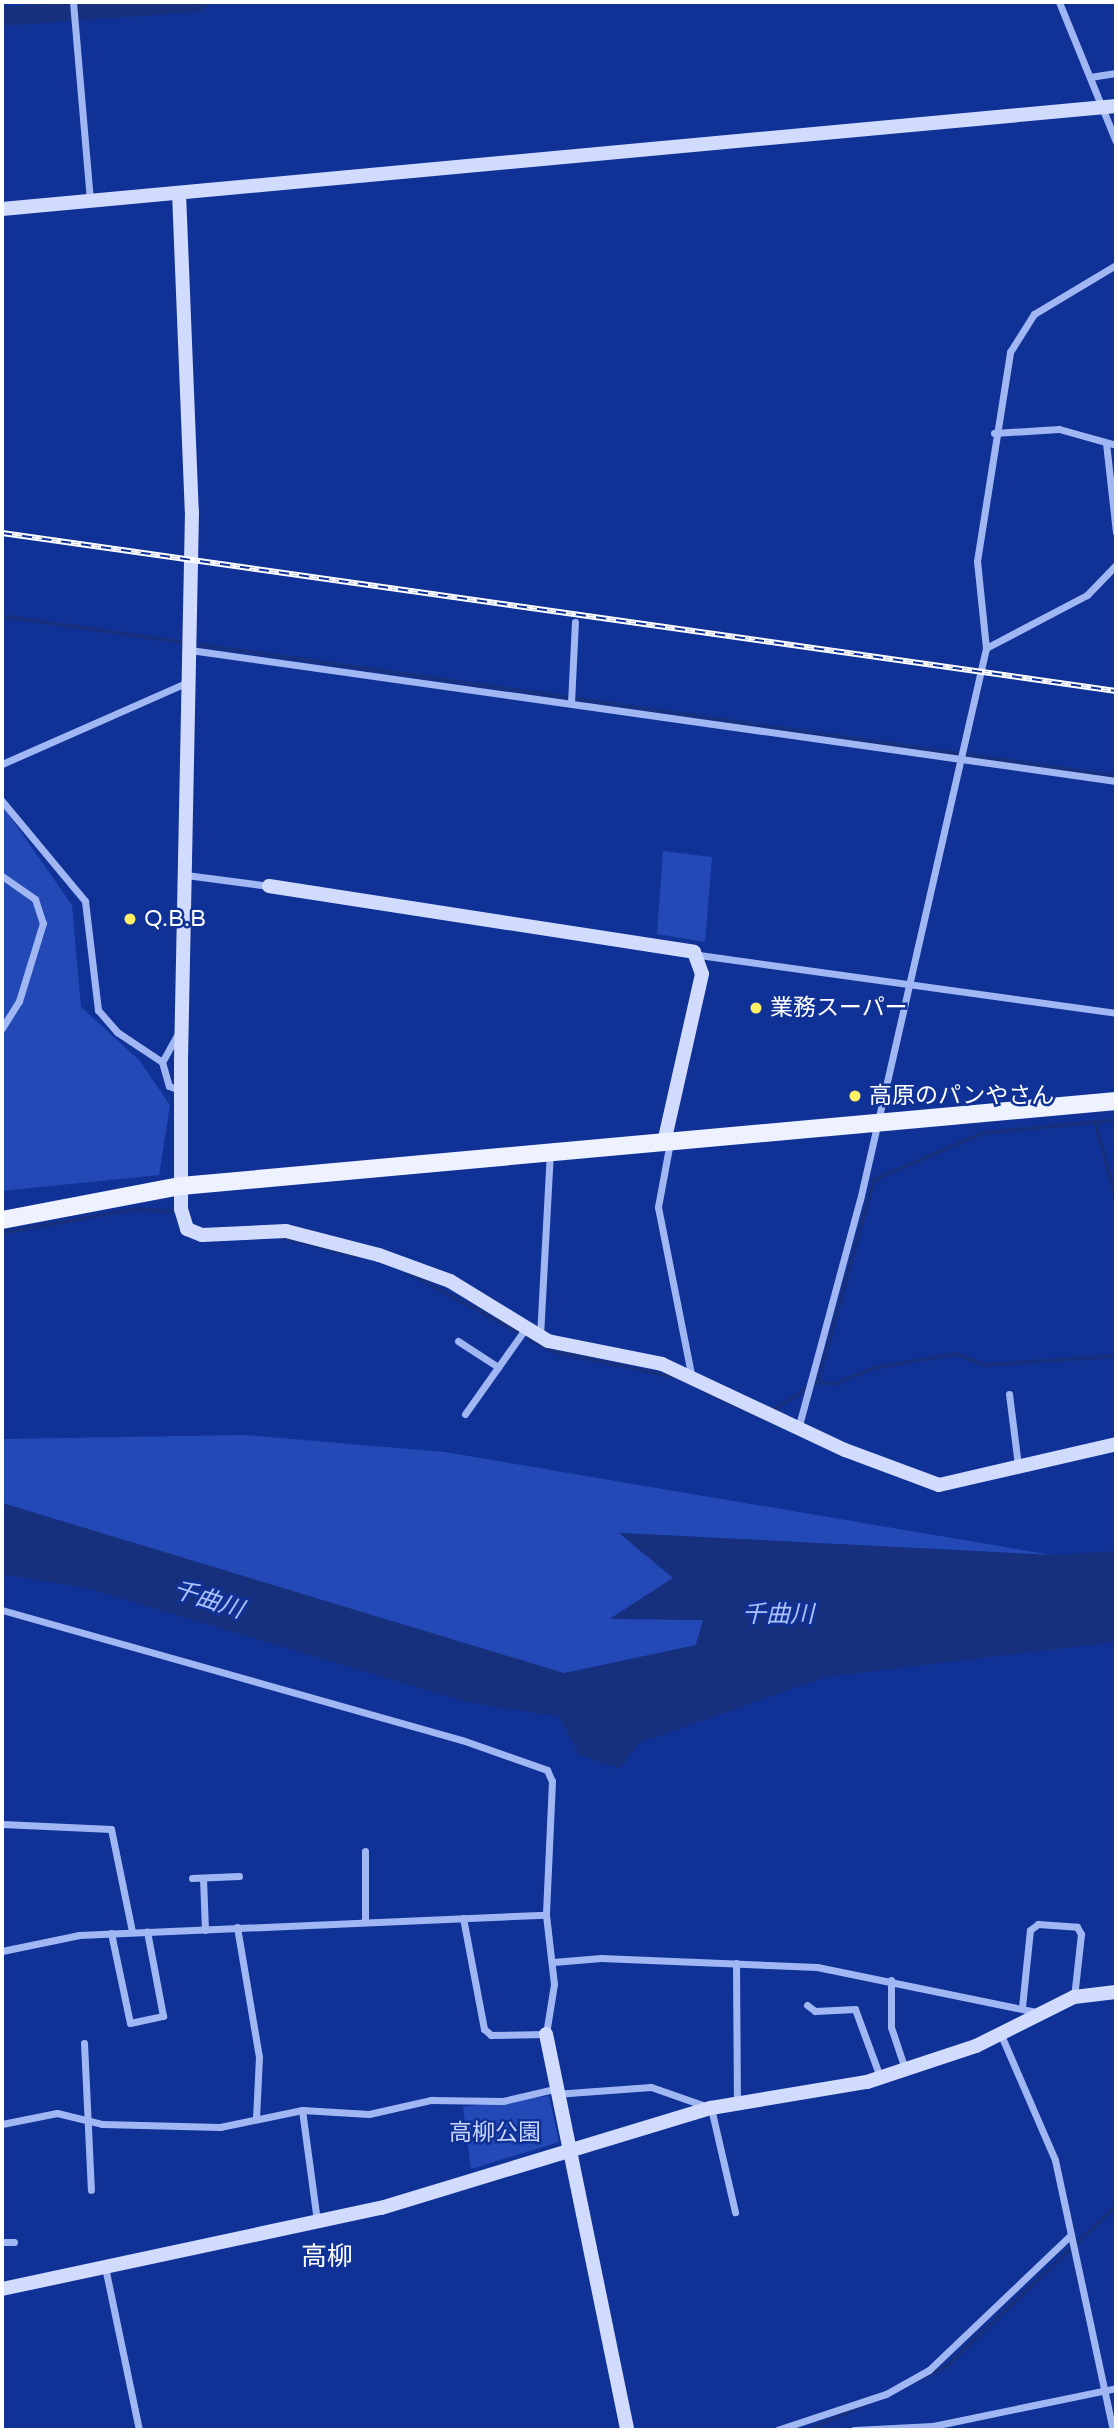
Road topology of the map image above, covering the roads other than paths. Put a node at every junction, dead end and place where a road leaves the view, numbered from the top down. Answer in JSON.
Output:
{"nodes":[{"id":1,"x":1059,"y":2,"type":"edge"},
{"id":2,"x":73,"y":8,"type":"edge"},
{"id":3,"x":1116,"y":73,"type":"edge"},
{"id":4,"x":1090,"y":77,"type":"junction"},
{"id":5,"x":1109,"y":107,"type":"edge"},
{"id":6,"x":1116,"y":142,"type":"edge"},
{"id":7,"x":179,"y":193,"type":"junction"},
{"id":8,"x":90,"y":201,"type":"junction"},
{"id":9,"x":2,"y":209,"type":"edge"},
{"id":10,"x":1116,"y":265,"type":"edge"},
{"id":11,"x":994,"y":433,"type":"junction"},
{"id":12,"x":1106,"y":443,"type":"junction"},
{"id":13,"x":1116,"y":445,"type":"edge"},
{"id":14,"x":1116,"y":532,"type":"edge"},
{"id":15,"x":1116,"y":565,"type":"edge"},
{"id":16,"x":575,"y":622,"type":"dead end"},
{"id":17,"x":986,"y":648,"type":"junction"},
{"id":18,"x":190,"y":650,"type":"junction"},
{"id":19,"x":188,"y":681,"type":"junction"},
{"id":20,"x":571,"y":700,"type":"junction"},
{"id":21,"x":961,"y":760,"type":"junction"},
{"id":22,"x":2,"y":764,"type":"edge"},
{"id":23,"x":1116,"y":781,"type":"edge"},
{"id":24,"x":2,"y":801,"type":"edge"},
{"id":25,"x":186,"y":875,"type":"junction"},
{"id":26,"x":2,"y":876,"type":"edge"},
{"id":27,"x":269,"y":886,"type":"joint"},
{"id":28,"x":699,"y":955,"type":"junction"},
{"id":29,"x":910,"y":982,"type":"junction"},
{"id":30,"x":1116,"y":1013,"type":"edge"},
{"id":31,"x":2,"y":1028,"type":"edge"},
{"id":32,"x":182,"y":1028,"type":"junction"},
{"id":33,"x":162,"y":1062,"type":"junction"},
{"id":34,"x":182,"y":1091,"type":"junction"},
{"id":35,"x":1116,"y":1101,"type":"edge"},
{"id":36,"x":878,"y":1123,"type":"junction"},
{"id":37,"x":667,"y":1142,"type":"junction"},
{"id":38,"x":550,"y":1153,"type":"junction"},
{"id":39,"x":181,"y":1186,"type":"junction"},
{"id":40,"x":2,"y":1220,"type":"edge"},
{"id":41,"x":526,"y":1328,"type":"junction"},
{"id":42,"x":539,"y":1336,"type":"junction"},
{"id":43,"x":458,"y":1341,"type":"dead end"},
{"id":44,"x":498,"y":1367,"type":"junction"},
{"id":45,"x":692,"y":1378,"type":"junction"},
{"id":46,"x":1009,"y":1394,"type":"dead end"},
{"id":47,"x":465,"y":1414,"type":"dead end"},
{"id":48,"x":798,"y":1429,"type":"junction"},
{"id":49,"x":1116,"y":1444,"type":"edge"},
{"id":50,"x":1018,"y":1465,"type":"junction"},
{"id":51,"x":2,"y":1610,"type":"edge"},
{"id":52,"x":2,"y":1824,"type":"edge"},
{"id":53,"x":365,"y":1852,"type":"dead end"},
{"id":54,"x":239,"y":1876,"type":"dead end"},
{"id":55,"x":192,"y":1878,"type":"dead end"},
{"id":56,"x":203,"y":1878,"type":"junction"},
{"id":57,"x":546,"y":1915,"type":"junction"},
{"id":58,"x":463,"y":1918,"type":"junction"},
{"id":59,"x":365,"y":1922,"type":"junction"},
{"id":60,"x":237,"y":1927,"type":"junction"},
{"id":61,"x":205,"y":1930,"type":"junction"},
{"id":62,"x":132,"y":1931,"type":"junction"},
{"id":63,"x":147,"y":1931,"type":"junction"},
{"id":64,"x":111,"y":1933,"type":"junction"},
{"id":65,"x":2,"y":1951,"type":"edge"},
{"id":66,"x":553,"y":1962,"type":"junction"},
{"id":67,"x":736,"y":1963,"type":"junction"},
{"id":68,"x":891,"y":1980,"type":"junction"},
{"id":69,"x":1116,"y":1992,"type":"edge"},
{"id":70,"x":1074,"y":1997,"type":"junction"},
{"id":71,"x":807,"y":2005,"type":"dead end"},
{"id":72,"x":1022,"y":2007,"type":"junction"},
{"id":73,"x":1042,"y":2014,"type":"junction"},
{"id":74,"x":546,"y":2034,"type":"junction"},
{"id":75,"x":1001,"y":2035,"type":"junction"},
{"id":76,"x":84,"y":2043,"type":"dead end"},
{"id":77,"x":905,"y":2070,"type":"junction"},
{"id":78,"x":880,"y":2078,"type":"junction"},
{"id":79,"x":554,"y":2091,"type":"junction"},
{"id":80,"x":737,"y":2104,"type":"junction"},
{"id":81,"x":711,"y":2109,"type":"junction"},
{"id":82,"x":302,"y":2110,"type":"junction"},
{"id":83,"x":256,"y":2118,"type":"junction"},
{"id":84,"x":86,"y":2121,"type":"junction"},
{"id":85,"x":2,"y":2124,"type":"edge"},
{"id":86,"x":567,"y":2151,"type":"junction"},
{"id":87,"x":91,"y":2190,"type":"dead end"},
{"id":88,"x":735,"y":2212,"type":"dead end"},
{"id":89,"x":318,"y":2222,"type":"junction"},
{"id":90,"x":1071,"y":2238,"type":"junction"},
{"id":91,"x":2,"y":2242,"type":"edge"},
{"id":92,"x":14,"y":2242,"type":"dead end"},
{"id":93,"x":105,"y":2267,"type":"junction"},
{"id":94,"x":2,"y":2289,"type":"edge"},
{"id":95,"x":1116,"y":2388,"type":"edge"},
{"id":96,"x":1105,"y":2390,"type":"junction"},
{"id":97,"x":139,"y":2430,"type":"edge"},
{"id":98,"x":627,"y":2430,"type":"edge"},
{"id":99,"x":777,"y":2430,"type":"edge"},
{"id":100,"x":854,"y":2430,"type":"edge"},
{"id":101,"x":1113,"y":2430,"type":"edge"}],
"edges":[{"from":1,"to":4,"type":"street"},
{"from":2,"to":8,"type":"street"},
{"from":3,"to":4,"type":"street"},
{"from":4,"to":5,"type":"street"},
{"from":5,"to":6,"type":"street"},
{"from":5,"to":7,"type":"street"},
{"from":7,"to":8,"type":"street"},
{"from":7,"to":18,"type":"street"},
{"from":8,"to":9,"type":"street"},
{"from":10,"to":11,"type":"street"},
{"from":11,"to":12,"type":"street"},
{"from":11,"to":17,"type":"street"},
{"from":12,"to":13,"type":"street"},
{"from":12,"to":14,"type":"street"},
{"from":15,"to":17,"type":"street"},
{"from":16,"to":20,"type":"street"},
{"from":17,"to":21,"type":"street"},
{"from":18,"to":19,"type":"street"},
{"from":18,"to":20,"type":"street"},
{"from":19,"to":22,"type":"street"},
{"from":19,"to":25,"type":"street"},
{"from":20,"to":21,"type":"street"},
{"from":21,"to":23,"type":"street"},
{"from":21,"to":29,"type":"street"},
{"from":24,"to":33,"type":"street"},
{"from":25,"to":27,"type":"street"},
{"from":25,"to":32,"type":"street"},
{"from":26,"to":31,"type":"street"},
{"from":27,"to":28,"type":"street"},
{"from":28,"to":29,"type":"street"},
{"from":28,"to":37,"type":"street"},
{"from":29,"to":30,"type":"street"},
{"from":29,"to":36,"type":"street"},
{"from":32,"to":33,"type":"street"},
{"from":32,"to":34,"type":"street"},
{"from":33,"to":34,"type":"street"},
{"from":34,"to":39,"type":"street"},
{"from":35,"to":36,"type":"main road"},
{"from":36,"to":37,"type":"main road"},
{"from":36,"to":48,"type":"street"},
{"from":37,"to":38,"type":"main road"},
{"from":37,"to":45,"type":"street"},
{"from":38,"to":39,"type":"main road"},
{"from":38,"to":42,"type":"street"},
{"from":39,"to":40,"type":"main road"},
{"from":39,"to":41,"type":"street"},
{"from":41,"to":42,"type":"street"},
{"from":41,"to":44,"type":"street"},
{"from":42,"to":45,"type":"street"},
{"from":43,"to":44,"type":"street"},
{"from":44,"to":47,"type":"street"},
{"from":45,"to":48,"type":"street"},
{"from":46,"to":50,"type":"street"},
{"from":48,"to":50,"type":"street"},
{"from":49,"to":50,"type":"street"},
{"from":51,"to":57,"type":"street"},
{"from":52,"to":62,"type":"street"},
{"from":53,"to":59,"type":"street"},
{"from":54,"to":56,"type":"street"},
{"from":55,"to":56,"type":"street"},
{"from":56,"to":61,"type":"street"},
{"from":57,"to":58,"type":"street"},
{"from":57,"to":66,"type":"street"},
{"from":58,"to":59,"type":"street"},
{"from":58,"to":74,"type":"street"},
{"from":59,"to":60,"type":"street"},
{"from":60,"to":61,"type":"street"},
{"from":60,"to":83,"type":"street"},
{"from":61,"to":63,"type":"street"},
{"from":62,"to":63,"type":"street"},
{"from":62,"to":64,"type":"street"},
{"from":63,"to":64,"type":"street"},
{"from":64,"to":65,"type":"street"},
{"from":66,"to":67,"type":"street"},
{"from":66,"to":74,"type":"street"},
{"from":67,"to":68,"type":"street"},
{"from":67,"to":80,"type":"street"},
{"from":68,"to":72,"type":"street"},
{"from":68,"to":77,"type":"street"},
{"from":69,"to":70,"type":"street"},
{"from":70,"to":72,"type":"street"},
{"from":70,"to":73,"type":"street"},
{"from":71,"to":78,"type":"street"},
{"from":72,"to":73,"type":"street"},
{"from":73,"to":75,"type":"street"},
{"from":74,"to":79,"type":"street"},
{"from":75,"to":77,"type":"street"},
{"from":75,"to":90,"type":"street"},
{"from":76,"to":84,"type":"street"},
{"from":77,"to":78,"type":"street"},
{"from":78,"to":80,"type":"street"},
{"from":79,"to":81,"type":"street"},
{"from":79,"to":82,"type":"street"},
{"from":79,"to":86,"type":"street"},
{"from":80,"to":81,"type":"street"},
{"from":81,"to":86,"type":"street"},
{"from":81,"to":88,"type":"street"},
{"from":82,"to":83,"type":"street"},
{"from":82,"to":89,"type":"street"},
{"from":83,"to":84,"type":"street"},
{"from":84,"to":85,"type":"street"},
{"from":84,"to":87,"type":"street"},
{"from":86,"to":89,"type":"street"},
{"from":86,"to":98,"type":"street"},
{"from":89,"to":93,"type":"street"},
{"from":90,"to":96,"type":"street"},
{"from":90,"to":99,"type":"street"},
{"from":91,"to":92,"type":"street"},
{"from":93,"to":94,"type":"street"},
{"from":93,"to":97,"type":"street"},
{"from":95,"to":96,"type":"street"},
{"from":96,"to":100,"type":"street"},
{"from":96,"to":101,"type":"street"}]}
